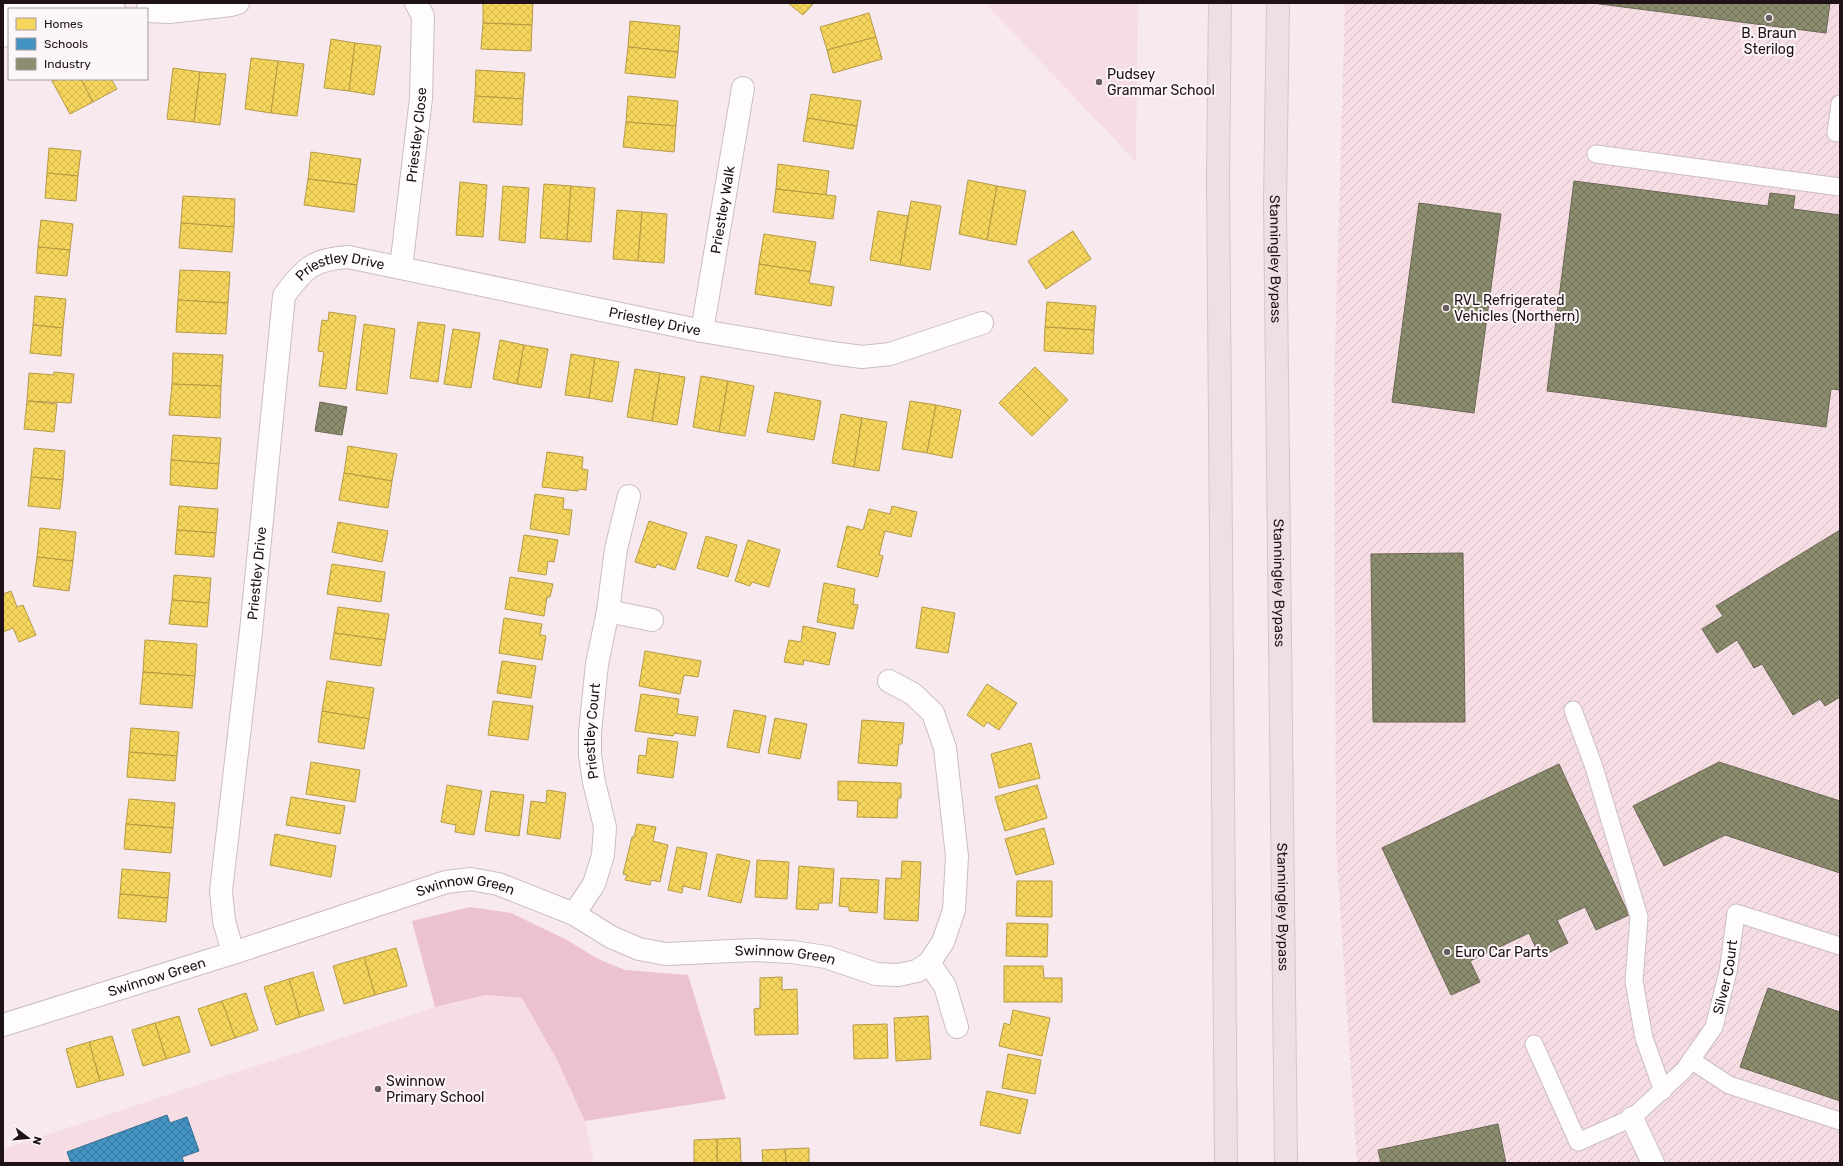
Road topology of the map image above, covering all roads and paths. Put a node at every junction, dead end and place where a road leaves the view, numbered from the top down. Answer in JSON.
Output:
{"nodes":[{"id":1,"x":6,"y":3,"type":"edge"},
{"id":2,"x":21,"y":3,"type":"edge"},
{"id":3,"x":238,"y":3,"type":"edge"},
{"id":4,"x":416,"y":3,"type":"edge"},
{"id":5,"x":1220,"y":3,"type":"edge"},
{"id":6,"x":1278,"y":3,"type":"edge"},
{"id":7,"x":98,"y":8,"type":"edge"},
{"id":8,"x":148,"y":11,"type":"edge"},
{"id":9,"x":3,"y":36,"type":"edge"},
{"id":10,"x":743,"y":88,"type":"dead end"},
{"id":11,"x":1840,"y":104,"type":"edge"},
{"id":12,"x":1836,"y":133,"type":"dead end"},
{"id":13,"x":1596,"y":154,"type":"dead end"},
{"id":14,"x":1840,"y":187,"type":"edge"},
{"id":15,"x":401,"y":268,"type":"junction"},
{"id":16,"x":982,"y":323,"type":"dead end"},
{"id":17,"x":702,"y":331,"type":"junction"},
{"id":18,"x":629,"y":496,"type":"dead end"},
{"id":19,"x":608,"y":611,"type":"junction"},
{"id":20,"x":652,"y":620,"type":"dead end"},
{"id":21,"x":889,"y":681,"type":"dead end"},
{"id":22,"x":1573,"y":710,"type":"dead end"},
{"id":23,"x":574,"y":914,"type":"junction"},
{"id":24,"x":1840,"y":946,"type":"edge"},
{"id":25,"x":233,"y":953,"type":"junction"},
{"id":26,"x":929,"y":963,"type":"junction"},
{"id":27,"x":3,"y":1025,"type":"edge"},
{"id":28,"x":957,"y":1027,"type":"dead end"},
{"id":29,"x":1534,"y":1044,"type":"dead end"},
{"id":30,"x":1691,"y":1060,"type":"junction"},
{"id":31,"x":1663,"y":1091,"type":"junction"},
{"id":32,"x":1632,"y":1118,"type":"junction"},
{"id":33,"x":1840,"y":1121,"type":"edge"},
{"id":34,"x":1226,"y":1163,"type":"edge"},
{"id":35,"x":1286,"y":1163,"type":"edge"},
{"id":36,"x":1653,"y":1163,"type":"edge"}],
"edges":[{"from":1,"to":9,"type":"street"},
{"from":2,"to":7,"type":"street"},
{"from":3,"to":8,"type":"street"},
{"from":4,"to":15,"type":"street","name":"Priestley Close"},
{"from":5,"to":34,"type":"highway"},
{"from":6,"to":35,"type":"highway","name":"Stanningley Bypass"},
{"from":10,"to":17,"type":"street","name":"Priestley Walk"},
{"from":11,"to":12,"type":"lane"},
{"from":13,"to":14,"type":"lane"},
{"from":15,"to":17,"type":"street","name":"Priestley Drive"},
{"from":15,"to":25,"type":"street","name":"Priestley Drive"},
{"from":16,"to":17,"type":"street","name":"Priestley Drive"},
{"from":18,"to":19,"type":"street","name":"Priestley Court"},
{"from":19,"to":20,"type":"street"},
{"from":19,"to":23,"type":"street","name":"Priestley Court"},
{"from":21,"to":26,"type":"street"},
{"from":22,"to":31,"type":"lane"},
{"from":23,"to":25,"type":"street","name":"Swinnow Green"},
{"from":23,"to":26,"type":"street","name":"Swinnow Green"},
{"from":24,"to":30,"type":"lane","name":"Silver Court"},
{"from":25,"to":27,"type":"street","name":"Swinnow Green"},
{"from":26,"to":28,"type":"street"},
{"from":29,"to":32,"type":"lane","name":"Silver Court"},
{"from":30,"to":31,"type":"lane","name":"Silver Court"},
{"from":30,"to":33,"type":"lane"},
{"from":31,"to":32,"type":"lane","name":"Silver Court"},
{"from":32,"to":36,"type":"street"}]}
